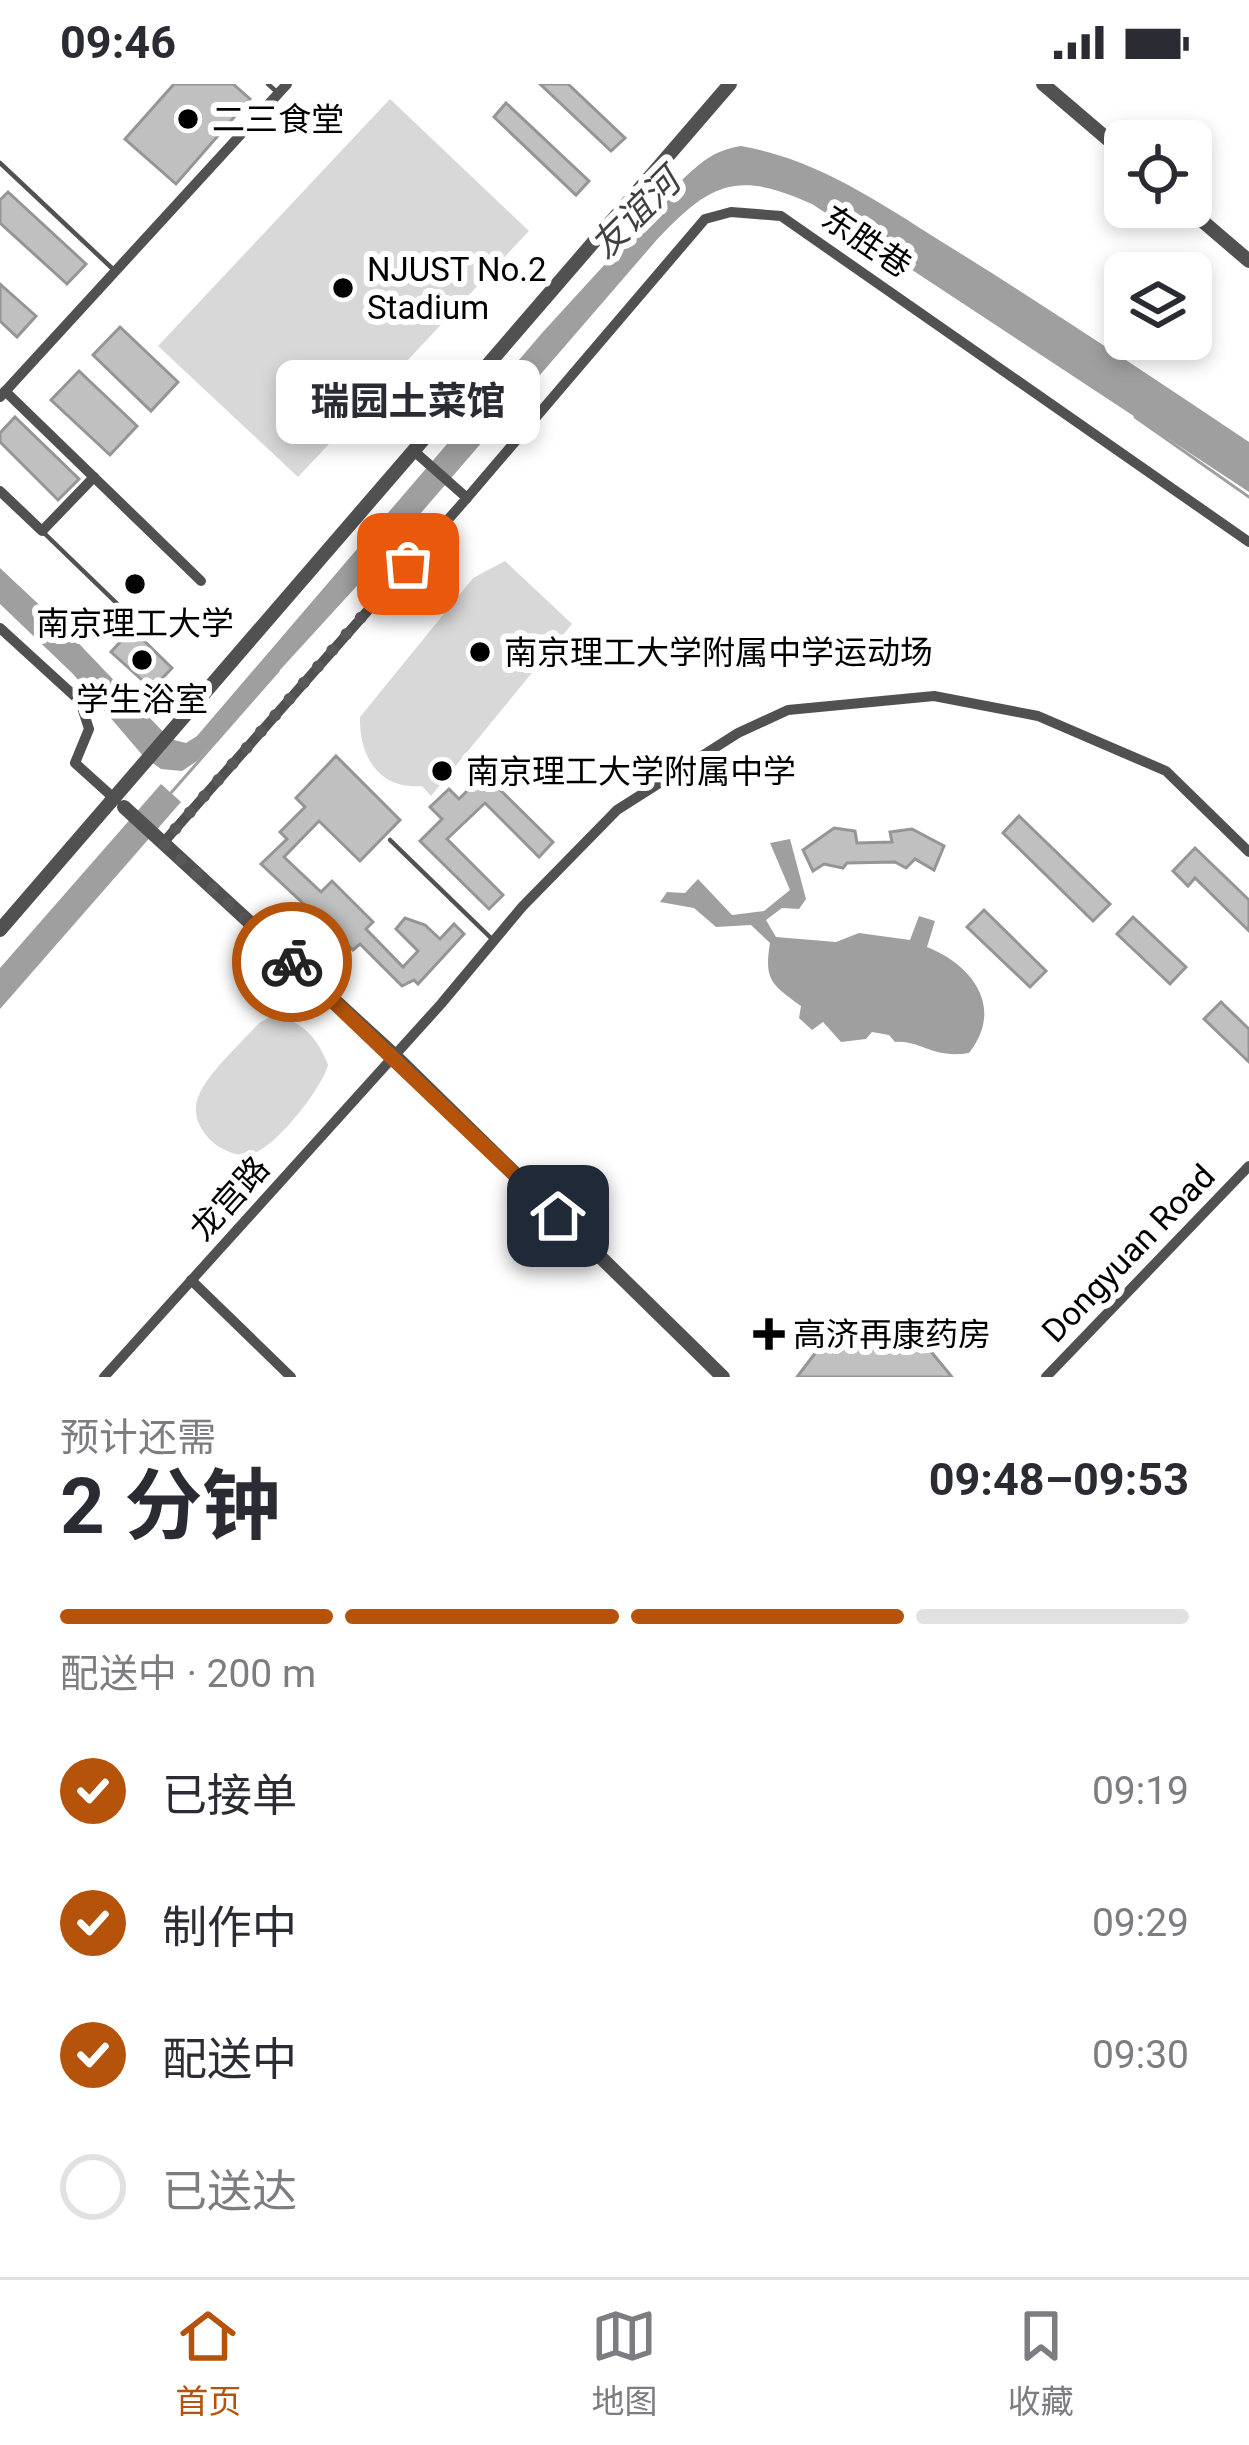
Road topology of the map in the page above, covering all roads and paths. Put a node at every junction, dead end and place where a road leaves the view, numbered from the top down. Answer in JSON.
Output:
{"nodes":[{"id":1,"x":730,"y":84,"type":"edge"},
{"id":2,"x":1043,"y":84,"type":"edge"},
{"id":3,"x":277,"y":87,"type":"edge"},
{"id":4,"x":1104,"y":136,"type":"edge"},
{"id":5,"x":0,"y":163,"type":"edge"},
{"id":6,"x":1210,"y":228,"type":"edge"},
{"id":7,"x":1249,"y":261,"type":"edge"},
{"id":8,"x":115,"y":271,"type":"junction"},
{"id":9,"x":3,"y":394,"type":"edge"},
{"id":10,"x":416,"y":452,"type":"junction"},
{"id":11,"x":94,"y":477,"type":"junction"},
{"id":12,"x":0,"y":491,"type":"edge"},
{"id":13,"x":463,"y":494,"type":"junction"},
{"id":14,"x":42,"y":531,"type":"junction"},
{"id":15,"x":1249,"y":542,"type":"edge"},
{"id":16,"x":201,"y":581,"type":"dead end"},
{"id":17,"x":135,"y":621,"type":"dead end"},
{"id":18,"x":0,"y":628,"type":"edge"},
{"id":19,"x":118,"y":802,"type":"junction"},
{"id":20,"x":390,"y":841,"type":"dead end"},
{"id":21,"x":163,"y":843,"type":"junction"},
{"id":22,"x":1249,"y":851,"type":"edge"},
{"id":23,"x":0,"y":930,"type":"edge"},
{"id":24,"x":493,"y":940,"type":"junction"},
{"id":25,"x":394,"y":1055,"type":"junction"},
{"id":26,"x":1249,"y":1166,"type":"edge"},
{"id":27,"x":191,"y":1280,"type":"junction"},
{"id":28,"x":104,"y":1377,"type":"edge"},
{"id":29,"x":291,"y":1377,"type":"edge"},
{"id":30,"x":723,"y":1377,"type":"edge"},
{"id":31,"x":1046,"y":1377,"type":"edge"}],
"edges":[{"from":1,"to":10,"type":"street"},
{"from":2,"to":4,"type":"street"},
{"from":3,"to":8,"type":"street"},
{"from":5,"to":8,"type":"lane"},
{"from":6,"to":7,"type":"street"},
{"from":8,"to":9,"type":"street"},
{"from":9,"to":11,"type":"street"},
{"from":10,"to":13,"type":"street"},
{"from":10,"to":19,"type":"street"},
{"from":11,"to":14,"type":"street"},
{"from":11,"to":16,"type":"street"},
{"from":12,"to":14,"type":"street"},
{"from":13,"to":15,"type":"street","name":"东胜巷"},
{"from":13,"to":21,"type":"street","name":"东胜巷"},
{"from":14,"to":17,"type":"lane"},
{"from":18,"to":19,"type":"street"},
{"from":19,"to":21,"type":"street"},
{"from":19,"to":23,"type":"street"},
{"from":20,"to":24,"type":"lane"},
{"from":21,"to":25,"type":"street"},
{"from":22,"to":24,"type":"street","name":"龙宫路"},
{"from":24,"to":25,"type":"street","name":"龙宫路"},
{"from":25,"to":27,"type":"street","name":"龙宫路"},
{"from":25,"to":30,"type":"street"},
{"from":26,"to":31,"type":"street","name":"Dongyuan Road"},
{"from":27,"to":28,"type":"street","name":"龙宫路"},
{"from":27,"to":29,"type":"street"}]}
